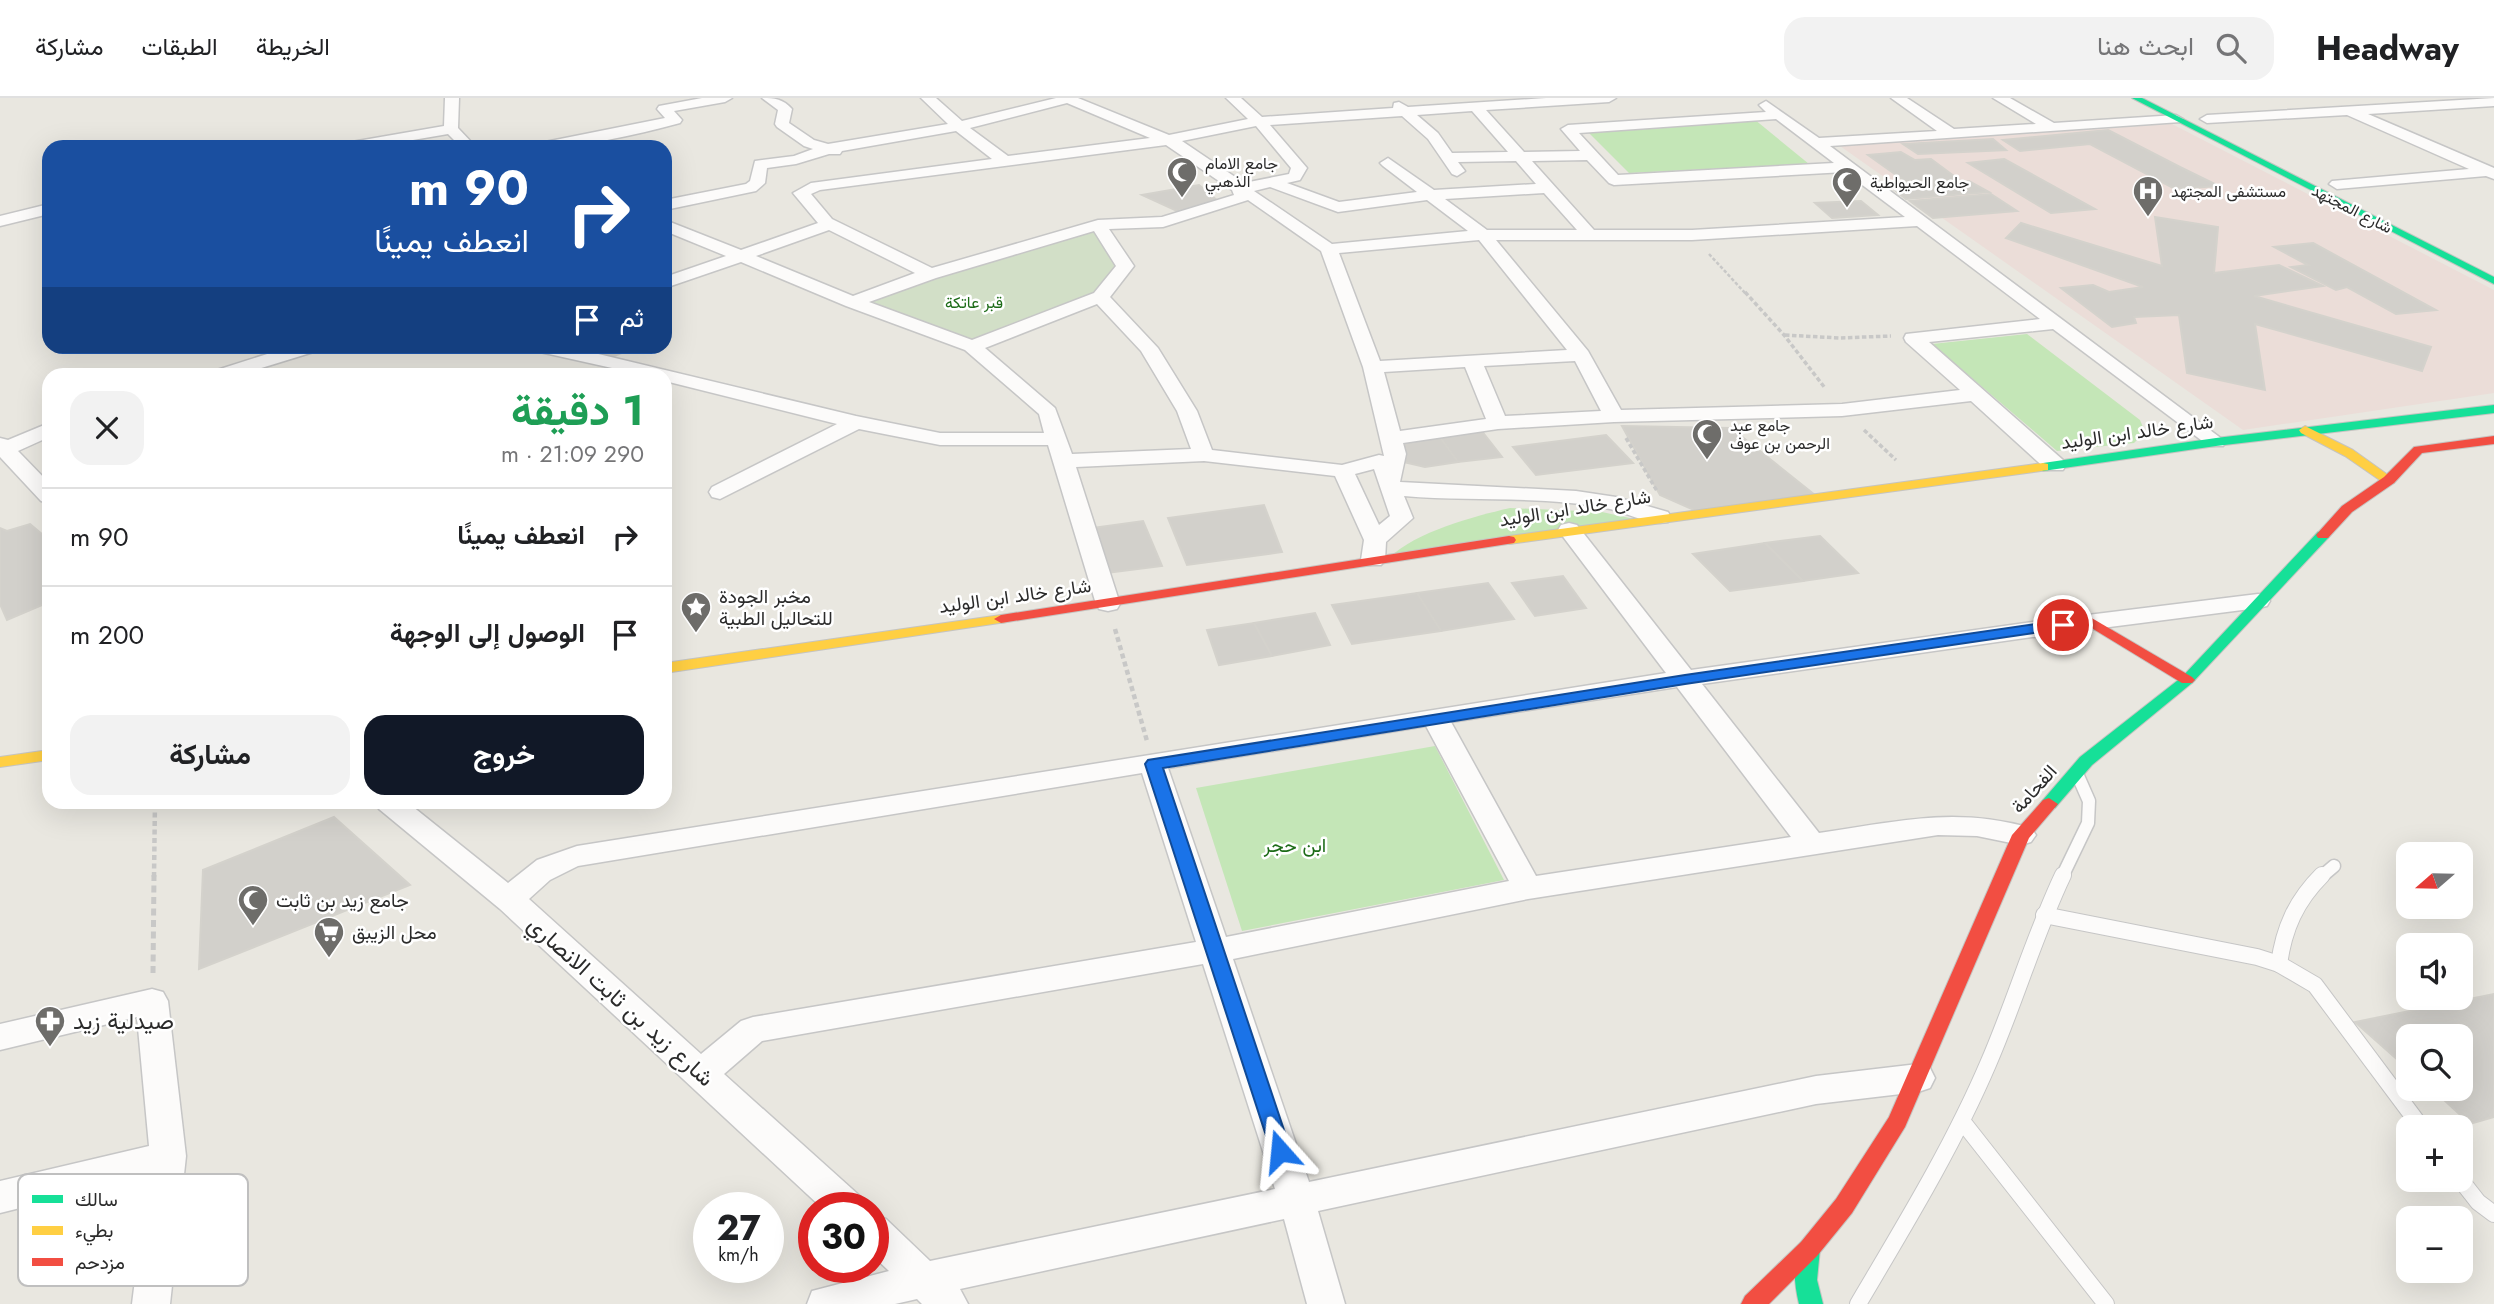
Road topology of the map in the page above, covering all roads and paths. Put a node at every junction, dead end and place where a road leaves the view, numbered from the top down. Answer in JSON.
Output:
{"nodes":[{"id":1,"x":452,"y":98,"type":"edge"},
{"id":2,"x":725,"y":98,"type":"edge"},
{"id":3,"x":769,"y":98,"type":"edge"},
{"id":4,"x":928,"y":98,"type":"edge"},
{"id":5,"x":1233,"y":98,"type":"edge"},
{"id":6,"x":1390,"y":98,"type":"edge"},
{"id":7,"x":1609,"y":98,"type":"edge"},
{"id":8,"x":1756,"y":98,"type":"edge"},
{"id":9,"x":1898,"y":98,"type":"edge"},
{"id":10,"x":2000,"y":98,"type":"edge"},
{"id":11,"x":2136,"y":98,"type":"edge"},
{"id":12,"x":2165,"y":98,"type":"edge"},
{"id":13,"x":1067,"y":99,"type":"edge"},
{"id":14,"x":1542,"y":100,"type":"edge"},
{"id":15,"x":2494,"y":102,"type":"edge"},
{"id":16,"x":1475,"y":106,"type":"junction"},
{"id":17,"x":2348,"y":110,"type":"junction"},
{"id":18,"x":1404,"y":112,"type":"junction"},
{"id":19,"x":1778,"y":114,"type":"junction"},
{"id":20,"x":2494,"y":116,"type":"edge"},
{"id":21,"x":2176,"y":119,"type":"junction"},
{"id":22,"x":2207,"y":119,"type":"junction"},
{"id":23,"x":1259,"y":121,"type":"junction"},
{"id":24,"x":2377,"y":123,"type":"junction"},
{"id":25,"x":960,"y":126,"type":"junction"},
{"id":26,"x":2050,"y":127,"type":"junction"},
{"id":27,"x":451,"y":129,"type":"junction"},
{"id":28,"x":1951,"y":134,"type":"junction"},
{"id":29,"x":387,"y":140,"type":"edge"},
{"id":30,"x":462,"y":140,"type":"edge"},
{"id":31,"x":576,"y":140,"type":"edge"},
{"id":32,"x":1168,"y":140,"type":"junction"},
{"id":33,"x":1816,"y":143,"type":"junction"},
{"id":34,"x":831,"y":148,"type":"junction"},
{"id":35,"x":1591,"y":155,"type":"junction"},
{"id":36,"x":1446,"y":158,"type":"junction"},
{"id":37,"x":1522,"y":158,"type":"junction"},
{"id":38,"x":1003,"y":160,"type":"junction"},
{"id":39,"x":1388,"y":163,"type":"dead end"},
{"id":40,"x":1850,"y":167,"type":"junction"},
{"id":41,"x":2493,"y":176,"type":"edge"},
{"id":42,"x":874,"y":178,"type":"junction"},
{"id":43,"x":1272,"y":182,"type":"junction"},
{"id":44,"x":2337,"y":184,"type":"junction"},
{"id":45,"x":1549,"y":188,"type":"junction"},
{"id":46,"x":1240,"y":189,"type":"junction"},
{"id":47,"x":1488,"y":192,"type":"junction"},
{"id":48,"x":2352,"y":192,"type":"junction"},
{"id":49,"x":1432,"y":195,"type":"junction"},
{"id":50,"x":672,"y":204,"type":"edge"},
{"id":51,"x":42,"y":211,"type":"edge"},
{"id":52,"x":0,"y":221,"type":"edge"},
{"id":53,"x":1919,"y":221,"type":"junction"},
{"id":54,"x":831,"y":224,"type":"junction"},
{"id":55,"x":1098,"y":225,"type":"junction"},
{"id":56,"x":672,"y":228,"type":"edge"},
{"id":57,"x":2435,"y":232,"type":"dead end"},
{"id":58,"x":1588,"y":233,"type":"junction"},
{"id":59,"x":1483,"y":235,"type":"junction"},
{"id":60,"x":1692,"y":235,"type":"junction"},
{"id":61,"x":1329,"y":249,"type":"junction"},
{"id":62,"x":738,"y":255,"type":"junction"},
{"id":63,"x":930,"y":274,"type":"junction"},
{"id":64,"x":672,"y":280,"type":"edge"},
{"id":65,"x":2494,"y":281,"type":"edge"},
{"id":66,"x":1100,"y":296,"type":"junction"},
{"id":67,"x":852,"y":302,"type":"junction"},
{"id":68,"x":2056,"y":323,"type":"junction"},
{"id":69,"x":1784,"y":335,"type":"junction"},
{"id":70,"x":1913,"y":338,"type":"junction"},
{"id":71,"x":972,"y":346,"type":"junction"},
{"id":72,"x":288,"y":354,"type":"edge"},
{"id":73,"x":562,"y":354,"type":"edge"},
{"id":74,"x":1581,"y":355,"type":"junction"},
{"id":75,"x":1472,"y":361,"type":"junction"},
{"id":76,"x":1374,"y":367,"type":"junction"},
{"id":77,"x":243,"y":368,"type":"edge"},
{"id":78,"x":605,"y":368,"type":"edge"},
{"id":79,"x":672,"y":377,"type":"edge"},
{"id":80,"x":1976,"y":394,"type":"junction"},
{"id":81,"x":2494,"y":409,"type":"edge"},
{"id":82,"x":1842,"y":410,"type":"junction"},
{"id":83,"x":2429,"y":415,"type":"junction"},
{"id":84,"x":1614,"y":416,"type":"junction"},
{"id":85,"x":856,"y":422,"type":"junction"},
{"id":86,"x":1498,"y":424,"type":"junction"},
{"id":87,"x":2305,"y":430,"type":"junction"},
{"id":88,"x":42,"y":432,"type":"edge"},
{"id":89,"x":1056,"y":439,"type":"junction"},
{"id":90,"x":1391,"y":439,"type":"junction"},
{"id":91,"x":2494,"y":440,"type":"edge"},
{"id":92,"x":2216,"y":442,"type":"junction"},
{"id":93,"x":2494,"y":447,"type":"edge"},
{"id":94,"x":2,"y":448,"type":"edge"},
{"id":95,"x":2434,"y":448,"type":"junction"},
{"id":96,"x":1204,"y":455,"type":"junction"},
{"id":97,"x":1065,"y":461,"type":"junction"},
{"id":98,"x":2055,"y":465,"type":"junction"},
{"id":99,"x":1343,"y":471,"type":"junction"},
{"id":100,"x":2389,"y":480,"type":"junction"},
{"id":101,"x":1390,"y":481,"type":"junction"},
{"id":102,"x":1922,"y":484,"type":"junction"},
{"id":103,"x":42,"y":489,"type":"edge"},
{"id":104,"x":720,"y":492,"type":"dead end"},
{"id":105,"x":1669,"y":516,"type":"junction"},
{"id":106,"x":1569,"y":530,"type":"junction"},
{"id":107,"x":1374,"y":550,"type":"junction"},
{"id":108,"x":2258,"y":601,"type":"junction"},
{"id":109,"x":1108,"y":604,"type":"junction"},
{"id":110,"x":2090,"y":621,"type":"junction"},
{"id":111,"x":672,"y":667,"type":"edge"},
{"id":112,"x":1685,"y":679,"type":"junction"},
{"id":113,"x":2187,"y":680,"type":"junction"},
{"id":114,"x":1435,"y":718,"type":"junction"},
{"id":115,"x":42,"y":756,"type":"edge"},
{"id":116,"x":0,"y":762,"type":"edge"},
{"id":117,"x":1153,"y":764,"type":"junction"},
{"id":118,"x":2077,"y":772,"type":"junction"},
{"id":119,"x":155,"y":809,"type":"edge"},
{"id":120,"x":398,"y":809,"type":"edge"},
{"id":121,"x":2021,"y":835,"type":"junction"},
{"id":122,"x":1811,"y":843,"type":"junction"},
{"id":123,"x":2334,"y":866,"type":"dead end"},
{"id":124,"x":1528,"y":888,"type":"junction"},
{"id":125,"x":511,"y":901,"type":"junction"},
{"id":126,"x":2044,"y":915,"type":"junction"},
{"id":127,"x":1214,"y":951,"type":"junction"},
{"id":128,"x":2279,"y":964,"type":"junction"},
{"id":129,"x":152,"y":1001,"type":"junction"},
{"id":130,"x":0,"y":1037,"type":"edge"},
{"id":131,"x":701,"y":1073,"type":"junction"},
{"id":132,"x":1918,"y":1079,"type":"junction"},
{"id":133,"x":2412,"y":1115,"type":"edge"},
{"id":134,"x":1962,"y":1121,"type":"junction"},
{"id":135,"x":168,"y":1156,"type":"junction"},
{"id":136,"x":94,"y":1174,"type":"edge"},
{"id":137,"x":166,"y":1174,"type":"edge"},
{"id":138,"x":831,"y":1192,"type":"edge"},
{"id":139,"x":2470,"y":1192,"type":"edge"},
{"id":140,"x":18,"y":1193,"type":"edge"},
{"id":141,"x":0,"y":1197,"type":"edge"},
{"id":142,"x":1297,"y":1201,"type":"junction"},
{"id":143,"x":2494,"y":1214,"type":"edge"},
{"id":144,"x":889,"y":1246,"type":"edge"},
{"id":145,"x":1810,"y":1249,"type":"junction"},
{"id":146,"x":153,"y":1286,"type":"edge"},
{"id":147,"x":937,"y":1292,"type":"edge"},
{"id":148,"x":151,"y":1304,"type":"edge"},
{"id":149,"x":826,"y":1304,"type":"edge"},
{"id":150,"x":1326,"y":1304,"type":"edge"},
{"id":151,"x":1753,"y":1304,"type":"edge"},
{"id":152,"x":1811,"y":1304,"type":"edge"},
{"id":153,"x":1858,"y":1304,"type":"edge"},
{"id":154,"x":2106,"y":1304,"type":"edge"}],
"edges":[{"from":1,"to":27,"type":"street"},
{"from":2,"to":31,"type":"street"},
{"from":3,"to":34,"type":"street"},
{"from":4,"to":25,"type":"street"},
{"from":5,"to":23,"type":"street"},
{"from":6,"to":18,"type":"street"},
{"from":7,"to":14,"type":"street"},
{"from":8,"to":19,"type":"street"},
{"from":9,"to":28,"type":"street"},
{"from":10,"to":26,"type":"street"},
{"from":11,"to":21,"type":"main road","name":"شارع المجتهد"},
{"from":12,"to":22,"type":"main road","name":"شارع المجتهد"},
{"from":13,"to":25,"type":"street"},
{"from":13,"to":32,"type":"street"},
{"from":14,"to":16,"type":"street"},
{"from":15,"to":17,"type":"street"},
{"from":16,"to":18,"type":"street"},
{"from":16,"to":37,"type":"street"},
{"from":17,"to":22,"type":"street"},
{"from":17,"to":24,"type":"street"},
{"from":18,"to":23,"type":"street"},
{"from":18,"to":36,"type":"street"},
{"from":19,"to":33,"type":"street"},
{"from":19,"to":35,"type":"street"},
{"from":20,"to":24,"type":"street"},
{"from":21,"to":26,"type":"street"},
{"from":21,"to":65,"type":"main road","name":"شارع المجتهد"},
{"from":22,"to":44,"type":"main road","name":"شارع المجتهد"},
{"from":23,"to":32,"type":"street"},
{"from":23,"to":43,"type":"street"},
{"from":24,"to":41,"type":"street"},
{"from":25,"to":34,"type":"street"},
{"from":25,"to":38,"type":"street"},
{"from":26,"to":28,"type":"street"},
{"from":27,"to":29,"type":"street"},
{"from":27,"to":30,"type":"street"},
{"from":28,"to":33,"type":"street"},
{"from":32,"to":38,"type":"street"},
{"from":32,"to":46,"type":"street"},
{"from":33,"to":40,"type":"street"},
{"from":34,"to":42,"type":"street"},
{"from":34,"to":50,"type":"street"},
{"from":35,"to":37,"type":"street"},
{"from":35,"to":40,"type":"street"},
{"from":36,"to":37,"type":"street"},
{"from":36,"to":47,"type":"street"},
{"from":37,"to":45,"type":"street"},
{"from":38,"to":42,"type":"street"},
{"from":39,"to":49,"type":"street"},
{"from":40,"to":53,"type":"street"},
{"from":41,"to":44,"type":"street"},
{"from":41,"to":48,"type":"street"},
{"from":42,"to":54,"type":"street"},
{"from":43,"to":46,"type":"street"},
{"from":43,"to":49,"type":"street"},
{"from":44,"to":48,"type":"main road","name":"شارع المجتهد"},
{"from":45,"to":47,"type":"street"},
{"from":45,"to":58,"type":"street"},
{"from":46,"to":55,"type":"street"},
{"from":46,"to":61,"type":"street"},
{"from":47,"to":49,"type":"street"},
{"from":48,"to":57,"type":"main road","name":"شارع المجتهد"},
{"from":49,"to":59,"type":"street"},
{"from":51,"to":52,"type":"street"},
{"from":53,"to":60,"type":"street"},
{"from":53,"to":68,"type":"street"},
{"from":54,"to":62,"type":"street"},
{"from":54,"to":63,"type":"street"},
{"from":55,"to":63,"type":"street"},
{"from":55,"to":66,"type":"street"},
{"from":56,"to":62,"type":"street"},
{"from":58,"to":59,"type":"street"},
{"from":58,"to":60,"type":"street"},
{"from":59,"to":61,"type":"street"},
{"from":59,"to":74,"type":"street"},
{"from":60,"to":69,"type":"path"},
{"from":61,"to":76,"type":"street"},
{"from":62,"to":64,"type":"street"},
{"from":62,"to":67,"type":"street"},
{"from":63,"to":67,"type":"street"},
{"from":66,"to":71,"type":"street"},
{"from":66,"to":96,"type":"street"},
{"from":67,"to":71,"type":"street"},
{"from":68,"to":70,"type":"street"},
{"from":68,"to":92,"type":"street"},
{"from":69,"to":70,"type":"path"},
{"from":69,"to":82,"type":"path"},
{"from":70,"to":80,"type":"street"},
{"from":71,"to":89,"type":"street"},
{"from":72,"to":77,"type":"street"},
{"from":73,"to":78,"type":"street"},
{"from":74,"to":75,"type":"street"},
{"from":74,"to":84,"type":"street"},
{"from":75,"to":76,"type":"street"},
{"from":75,"to":86,"type":"street"},
{"from":76,"to":90,"type":"street"},
{"from":79,"to":85,"type":"street"},
{"from":80,"to":82,"type":"street"},
{"from":80,"to":98,"type":"street"},
{"from":81,"to":83,"type":"main road","name":"شارع خالد ابن الوليد"},
{"from":82,"to":84,"type":"street"},
{"from":82,"to":102,"type":"path"},
{"from":83,"to":87,"type":"main road","name":"شارع خالد ابن الوليد"},
{"from":83,"to":95,"type":"main road"},
{"from":84,"to":86,"type":"street"},
{"from":84,"to":105,"type":"path"},
{"from":85,"to":89,"type":"street"},
{"from":85,"to":104,"type":"street"},
{"from":86,"to":90,"type":"street"},
{"from":87,"to":92,"type":"main road","name":"شارع خالد ابن الوليد"},
{"from":87,"to":100,"type":"main road"},
{"from":88,"to":94,"type":"street"},
{"from":89,"to":97,"type":"street"},
{"from":90,"to":101,"type":"street"},
{"from":91,"to":95,"type":"main road","name":"الفحامة"},
{"from":92,"to":98,"type":"main road","name":"شارع خالد ابن الوليد"},
{"from":93,"to":95,"type":"main road"},
{"from":94,"to":103,"type":"street"},
{"from":95,"to":100,"type":"main road","name":"الفحامة"},
{"from":96,"to":97,"type":"street"},
{"from":96,"to":99,"type":"street"},
{"from":97,"to":109,"type":"street"},
{"from":98,"to":102,"type":"main road","name":"شارع خالد ابن الوليد"},
{"from":99,"to":101,"type":"street"},
{"from":99,"to":107,"type":"street"},
{"from":100,"to":108,"type":"main road","name":"الفحامة"},
{"from":101,"to":105,"type":"street"},
{"from":101,"to":107,"type":"street"},
{"from":102,"to":105,"type":"main road","name":"شارع خالد ابن الوليد"},
{"from":105,"to":106,"type":"main road","name":"شارع خالد ابن الوليد"},
{"from":106,"to":107,"type":"main road","name":"شارع خالد ابن الوليد"},
{"from":106,"to":112,"type":"street"},
{"from":107,"to":109,"type":"main road","name":"شارع خالد ابن الوليد"},
{"from":108,"to":110,"type":"street"},
{"from":108,"to":113,"type":"main road","name":"الفحامة"},
{"from":109,"to":111,"type":"main road","name":"شارع خالد ابن الوليد"},
{"from":109,"to":117,"type":"path"},
{"from":110,"to":112,"type":"street"},
{"from":110,"to":113,"type":"main road"},
{"from":112,"to":114,"type":"street"},
{"from":112,"to":122,"type":"street"},
{"from":113,"to":118,"type":"main road","name":"الفحامة"},
{"from":114,"to":117,"type":"street"},
{"from":114,"to":124,"type":"street"},
{"from":115,"to":116,"type":"main road"},
{"from":117,"to":125,"type":"street"},
{"from":117,"to":127,"type":"street"},
{"from":118,"to":121,"type":"main road","name":"الفحامة"},
{"from":118,"to":126,"type":"lane"},
{"from":119,"to":129,"type":"path"},
{"from":120,"to":125,"type":"street","name":"شارع زيد بن ثابت الانصاري"},
{"from":121,"to":122,"type":"street"},
{"from":121,"to":132,"type":"main road","name":"الفحامة"},
{"from":122,"to":124,"type":"street"},
{"from":123,"to":128,"type":"lane"},
{"from":124,"to":127,"type":"street"},
{"from":125,"to":131,"type":"street","name":"شارع زيد بن ثابت الانصاري"},
{"from":126,"to":128,"type":"lane"},
{"from":126,"to":134,"type":"lane"},
{"from":127,"to":131,"type":"street"},
{"from":127,"to":142,"type":"street"},
{"from":128,"to":133,"type":"lane"},
{"from":129,"to":130,"type":"street"},
{"from":129,"to":135,"type":"street"},
{"from":131,"to":138,"type":"street","name":"شارع زيد بن ثابت الانصاري"},
{"from":132,"to":142,"type":"street"},
{"from":132,"to":145,"type":"main road","name":"الفحامة"},
{"from":134,"to":153,"type":"lane"},
{"from":134,"to":154,"type":"lane"},
{"from":135,"to":136,"type":"street"},
{"from":135,"to":137,"type":"street"},
{"from":139,"to":143,"type":"lane"},
{"from":140,"to":141,"type":"street"},
{"from":142,"to":147,"type":"street"},
{"from":142,"to":150,"type":"street"},
{"from":144,"to":147,"type":"street"},
{"from":145,"to":151,"type":"main road","name":"الفحامة"},
{"from":145,"to":152,"type":"main road"},
{"from":146,"to":148,"type":"street"},
{"from":147,"to":149,"type":"street"}]}
